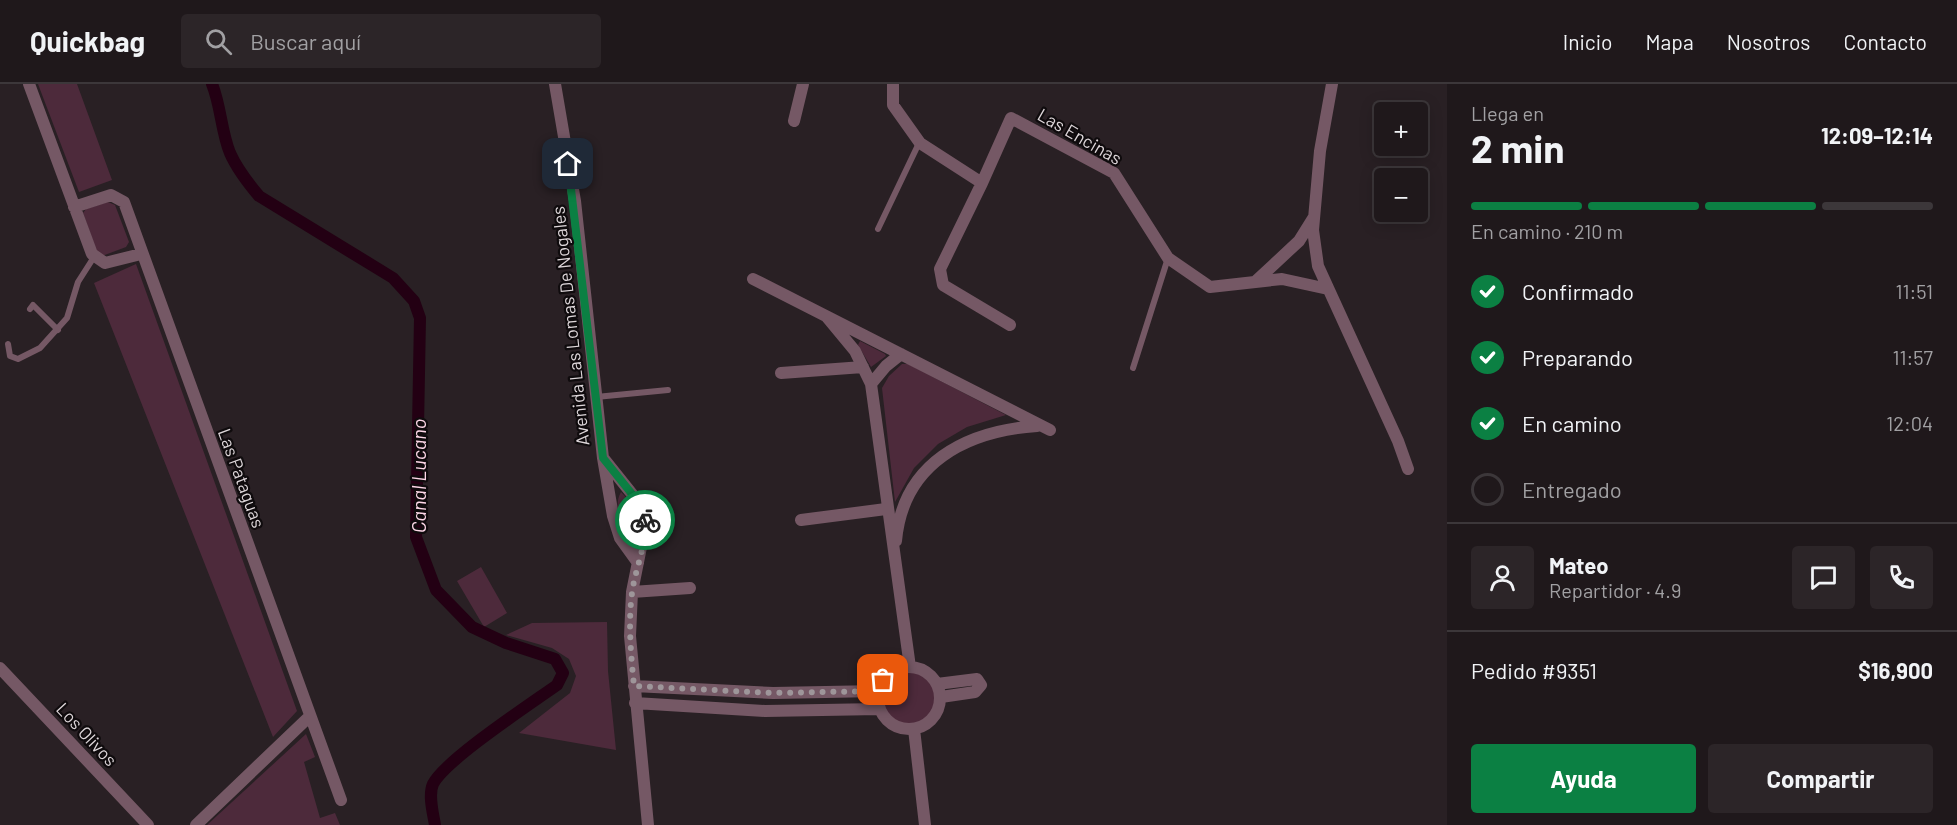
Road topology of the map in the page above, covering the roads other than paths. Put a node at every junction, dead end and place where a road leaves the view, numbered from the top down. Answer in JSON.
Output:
{"nodes":[{"id":1,"x":29,"y":84,"type":"edge"},
{"id":2,"x":555,"y":84,"type":"edge"},
{"id":3,"x":803,"y":84,"type":"edge"},
{"id":4,"x":892,"y":84,"type":"edge"},
{"id":5,"x":1332,"y":84,"type":"edge"},
{"id":6,"x":794,"y":121,"type":"dead end"},
{"id":7,"x":920,"y":143,"type":"junction"},
{"id":8,"x":982,"y":183,"type":"junction"},
{"id":9,"x":74,"y":207,"type":"junction"},
{"id":10,"x":1314,"y":216,"type":"junction"},
{"id":11,"x":878,"y":229,"type":"dead end"},
{"id":12,"x":141,"y":254,"type":"junction"},
{"id":13,"x":94,"y":257,"type":"junction"},
{"id":14,"x":1168,"y":258,"type":"junction"},
{"id":15,"x":753,"y":279,"type":"dead end"},
{"id":16,"x":1255,"y":282,"type":"junction"},
{"id":17,"x":1328,"y":289,"type":"junction"},
{"id":18,"x":30,"y":309,"type":"dead end"},
{"id":19,"x":826,"y":316,"type":"junction"},
{"id":20,"x":1010,"y":325,"type":"dead end"},
{"id":21,"x":58,"y":330,"type":"junction"},
{"id":22,"x":8,"y":344,"type":"dead end"},
{"id":23,"x":901,"y":354,"type":"junction"},
{"id":24,"x":863,"y":367,"type":"junction"},
{"id":25,"x":1133,"y":368,"type":"dead end"},
{"id":26,"x":781,"y":373,"type":"dead end"},
{"id":27,"x":871,"y":384,"type":"junction"},
{"id":28,"x":669,"y":390,"type":"dead end"},
{"id":29,"x":597,"y":397,"type":"junction"},
{"id":30,"x":603,"y":458,"type":"junction"},
{"id":31,"x":1408,"y":469,"type":"dead end"},
{"id":32,"x":886,"y":509,"type":"junction"},
{"id":33,"x":801,"y":520,"type":"dead end"},
{"id":34,"x":896,"y":555,"type":"junction"},
{"id":35,"x":638,"y":563,"type":"junction"},
{"id":36,"x":690,"y":588,"type":"dead end"},
{"id":37,"x":632,"y":592,"type":"junction"},
{"id":38,"x":910,"y":667,"type":"junction"},
{"id":39,"x":0,"y":668,"type":"edge"},
{"id":40,"x":937,"y":684,"type":"junction"},
{"id":41,"x":634,"y":686,"type":"junction"},
{"id":42,"x":721,"y":690,"type":"junction"},
{"id":43,"x":878,"y":691,"type":"junction"},
{"id":44,"x":796,"y":693,"type":"junction"},
{"id":45,"x":940,"y":697,"type":"junction"},
{"id":46,"x":635,"y":703,"type":"junction"},
{"id":47,"x":720,"y":709,"type":"junction"},
{"id":48,"x":879,"y":709,"type":"junction"},
{"id":49,"x":796,"y":711,"type":"junction"},
{"id":50,"x":310,"y":716,"type":"junction"},
{"id":51,"x":914,"y":729,"type":"junction"},
{"id":52,"x":341,"y":800,"type":"dead end"},
{"id":53,"x":148,"y":825,"type":"edge"},
{"id":54,"x":196,"y":825,"type":"edge"},
{"id":55,"x":648,"y":825,"type":"edge"},
{"id":56,"x":925,"y":825,"type":"edge"}],
"edges":[{"from":1,"to":9,"type":"street"},
{"from":2,"to":29,"type":"street","name":"Avenida Las Lomas De Nogales"},
{"from":3,"to":6,"type":"street"},
{"from":4,"to":7,"type":"street"},
{"from":5,"to":10,"type":"street"},
{"from":7,"to":8,"type":"street"},
{"from":7,"to":11,"type":"lane"},
{"from":8,"to":14,"type":"street","name":"Las Encinas"},
{"from":8,"to":20,"type":"street"},
{"from":9,"to":12,"type":"street","name":"Las Pataguas"},
{"from":9,"to":13,"type":"street"},
{"from":10,"to":16,"type":"street"},
{"from":10,"to":17,"type":"street"},
{"from":12,"to":13,"type":"street"},
{"from":12,"to":50,"type":"street","name":"Las Pataguas"},
{"from":13,"to":21,"type":"lane"},
{"from":14,"to":16,"type":"street","name":"Las Encinas"},
{"from":14,"to":25,"type":"lane"},
{"from":15,"to":19,"type":"street"},
{"from":16,"to":17,"type":"street","name":"Las Encinas"},
{"from":17,"to":31,"type":"street"},
{"from":18,"to":21,"type":"lane"},
{"from":19,"to":23,"type":"street"},
{"from":19,"to":24,"type":"street"},
{"from":21,"to":22,"type":"lane"},
{"from":23,"to":27,"type":"street"},
{"from":23,"to":34,"type":"street"},
{"from":24,"to":26,"type":"street"},
{"from":24,"to":27,"type":"street"},
{"from":27,"to":32,"type":"street"},
{"from":28,"to":29,"type":"lane"},
{"from":29,"to":30,"type":"street","name":"Avenida Las Lomas De Nogales"},
{"from":30,"to":35,"type":"street","name":"Avenida Las Lomas De Nogales"},
{"from":30,"to":35,"type":"street","name":"Avenida Las Lomas De Nogales"},
{"from":32,"to":33,"type":"street"},
{"from":32,"to":34,"type":"street"},
{"from":34,"to":38,"type":"street"},
{"from":35,"to":37,"type":"street","name":"Avenida Las Lomas De Nogales"},
{"from":36,"to":37,"type":"street"},
{"from":37,"to":41,"type":"street","name":"Avenida Las Lomas De Nogales"},
{"from":38,"to":40,"type":"street"},
{"from":38,"to":43,"type":"street"},
{"from":39,"to":53,"type":"street","name":"Los Olivos"},
{"from":40,"to":45,"type":"street"},
{"from":40,"to":45,"type":"street"},
{"from":41,"to":42,"type":"street"},
{"from":41,"to":46,"type":"street","name":"Avenida Las Lomas De Nogales"},
{"from":42,"to":44,"type":"street"},
{"from":42,"to":47,"type":"street"},
{"from":43,"to":44,"type":"street"},
{"from":43,"to":48,"type":"street"},
{"from":44,"to":49,"type":"street"},
{"from":45,"to":51,"type":"street"},
{"from":46,"to":47,"type":"street"},
{"from":46,"to":55,"type":"street","name":"Avenida Las Lomas De Nogales"},
{"from":47,"to":49,"type":"street"},
{"from":48,"to":49,"type":"street"},
{"from":48,"to":51,"type":"street"},
{"from":50,"to":52,"type":"street","name":"Las Pataguas"},
{"from":50,"to":54,"type":"street"},
{"from":51,"to":56,"type":"street"}]}
